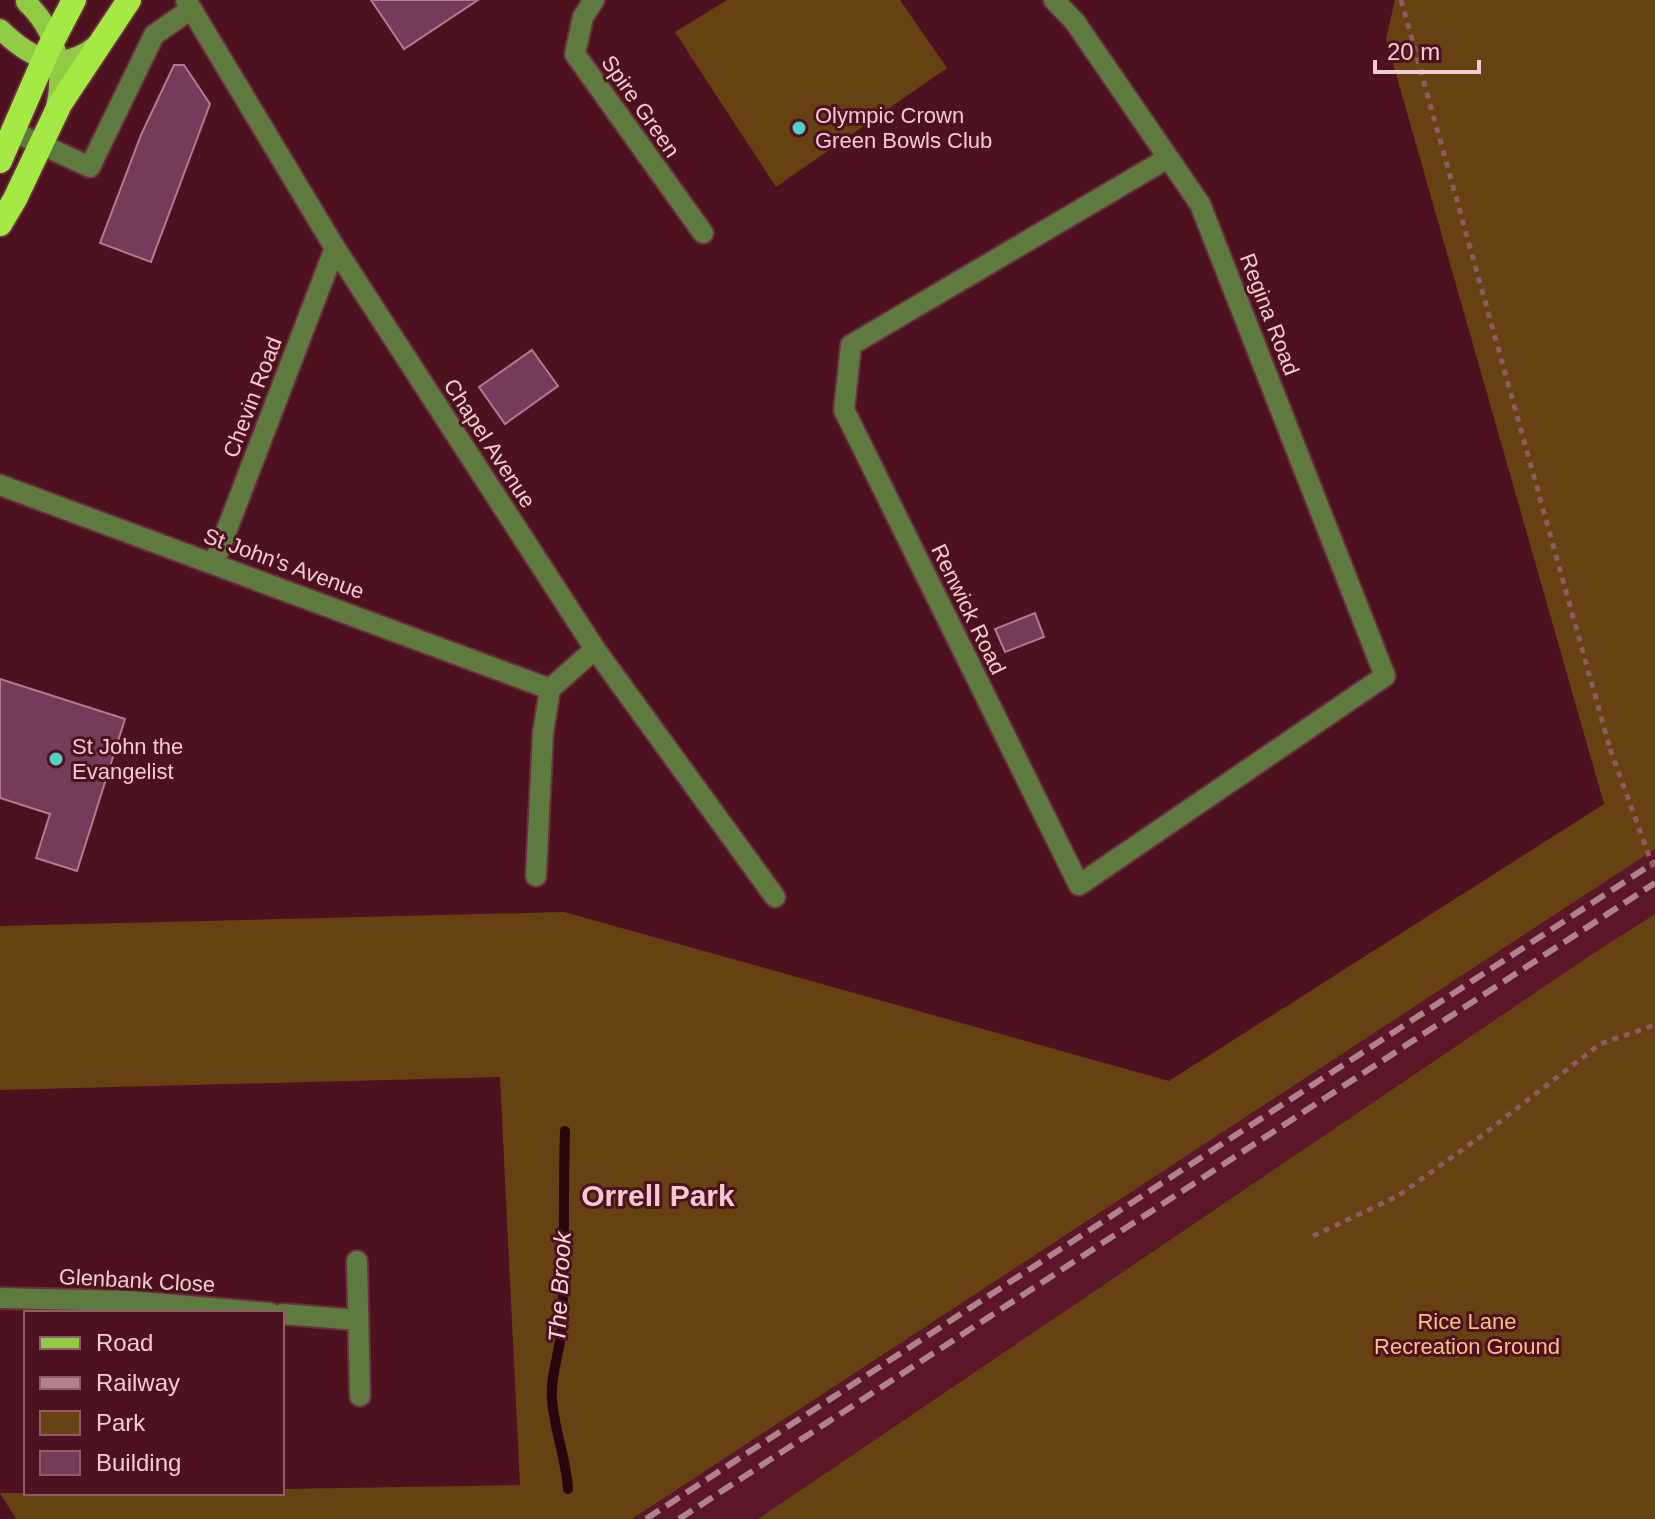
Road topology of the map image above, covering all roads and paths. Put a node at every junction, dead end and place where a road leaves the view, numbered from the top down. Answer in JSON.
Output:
{"nodes":[{"id":1,"x":71,"y":0,"type":"edge"},
{"id":2,"x":129,"y":0,"type":"edge"},
{"id":3,"x":594,"y":0,"type":"edge"},
{"id":4,"x":1401,"y":0,"type":"edge"},
{"id":5,"x":24,"y":1,"type":"edge"},
{"id":6,"x":1056,"y":1,"type":"edge"},
{"id":7,"x":188,"y":4,"type":"edge"},
{"id":8,"x":7,"y":36,"type":"edge"},
{"id":9,"x":101,"y":41,"type":"junction"},
{"id":10,"x":52,"y":53,"type":"junction"},
{"id":11,"x":25,"y":99,"type":"junction"},
{"id":12,"x":52,"y":120,"type":"junction"},
{"id":13,"x":12,"y":131,"type":"junction"},
{"id":14,"x":40,"y":143,"type":"junction"},
{"id":15,"x":1168,"y":158,"type":"junction"},
{"id":16,"x":0,"y":161,"type":"edge"},
{"id":17,"x":7,"y":196,"type":"edge"},
{"id":18,"x":0,"y":224,"type":"edge"},
{"id":19,"x":703,"y":233,"type":"dead end"},
{"id":20,"x":335,"y":248,"type":"junction"},
{"id":21,"x":0,"y":485,"type":"edge"},
{"id":22,"x":214,"y":563,"type":"junction"},
{"id":23,"x":595,"y":649,"type":"junction"},
{"id":24,"x":1385,"y":676,"type":"joint"},
{"id":25,"x":550,"y":689,"type":"junction"},
{"id":26,"x":1655,"y":872,"type":"edge"},
{"id":27,"x":536,"y":876,"type":"dead end"},
{"id":28,"x":775,"y":897,"type":"dead end"},
{"id":29,"x":1655,"y":1025,"type":"edge"},
{"id":30,"x":1313,"y":1236,"type":"dead end"},
{"id":31,"x":357,"y":1261,"type":"dead end"},
{"id":32,"x":0,"y":1298,"type":"edge"},
{"id":33,"x":246,"y":1311,"type":"edge"},
{"id":34,"x":284,"y":1314,"type":"edge"},
{"id":35,"x":358,"y":1320,"type":"junction"},
{"id":36,"x":360,"y":1396,"type":"dead end"}],
"edges":[{"from":1,"to":5,"type":"main road"},
{"from":1,"to":10,"type":"highway"},
{"from":2,"to":9,"type":"highway"},
{"from":3,"to":19,"type":"street","name":"Spire Green"},
{"from":4,"to":26,"type":"path","bridge":true},
{"from":5,"to":10,"type":"main road"},
{"from":6,"to":15,"type":"street","name":"Regina Road"},
{"from":7,"to":14,"type":"street"},
{"from":7,"to":20,"type":"street","name":"Chapel Avenue"},
{"from":8,"to":10,"type":"main road"},
{"from":8,"to":11,"type":"main road"},
{"from":9,"to":10,"type":"main road"},
{"from":9,"to":12,"type":"highway"},
{"from":10,"to":11,"type":"highway"},
{"from":10,"to":12,"type":"main road"},
{"from":11,"to":13,"type":"highway"},
{"from":12,"to":14,"type":"highway"},
{"from":13,"to":14,"type":"street"},
{"from":13,"to":16,"type":"highway"},
{"from":14,"to":17,"type":"highway"},
{"from":15,"to":24,"type":"street","name":"Regina Road"},
{"from":15,"to":24,"type":"street","name":"Renwick Road"},
{"from":17,"to":18,"type":"highway"},
{"from":20,"to":22,"type":"street","name":"Chevin Road"},
{"from":20,"to":23,"type":"street","name":"Chapel Avenue"},
{"from":21,"to":22,"type":"street","name":"St John's Avenue"},
{"from":22,"to":25,"type":"street","name":"St John's Avenue"},
{"from":23,"to":25,"type":"street"},
{"from":23,"to":28,"type":"street","name":"Chapel Avenue"},
{"from":25,"to":27,"type":"street"},
{"from":29,"to":30,"type":"path"},
{"from":31,"to":35,"type":"street"},
{"from":32,"to":33,"type":"street","name":"Glenbank Close"},
{"from":34,"to":35,"type":"street"},
{"from":35,"to":36,"type":"street"}]}
